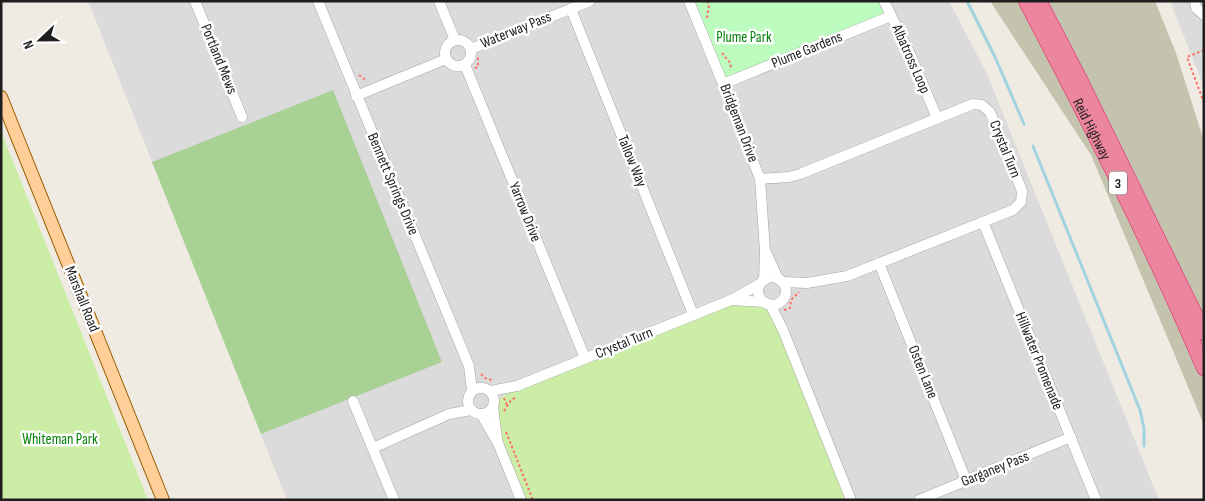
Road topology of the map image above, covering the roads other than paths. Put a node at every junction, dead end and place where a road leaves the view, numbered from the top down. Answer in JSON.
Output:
{"nodes":[{"id":1,"x":196,"y":1,"type":"edge"},
{"id":2,"x":318,"y":1,"type":"edge"},
{"id":3,"x":439,"y":1,"type":"edge"},
{"id":4,"x":590,"y":1,"type":"edge"},
{"id":5,"x":689,"y":1,"type":"edge"},
{"id":6,"x":884,"y":1,"type":"edge"},
{"id":7,"x":1026,"y":1,"type":"edge"},
{"id":8,"x":1039,"y":1,"type":"edge"},
{"id":9,"x":1195,"y":1,"type":"edge"},
{"id":10,"x":571,"y":8,"type":"junction"},
{"id":11,"x":1204,"y":15,"type":"edge"},
{"id":12,"x":891,"y":16,"type":"junction"},
{"id":13,"x":455,"y":40,"type":"junction"},
{"id":14,"x":471,"y":49,"type":"junction"},
{"id":15,"x":446,"y":59,"type":"junction"},
{"id":16,"x":465,"y":65,"type":"junction"},
{"id":17,"x":723,"y":84,"type":"junction"},
{"id":18,"x":356,"y":96,"type":"junction"},
{"id":19,"x":1,"y":97,"type":"edge"},
{"id":20,"x":242,"y":117,"type":"dead end"},
{"id":21,"x":937,"y":118,"type":"junction"},
{"id":22,"x":760,"y":178,"type":"junction"},
{"id":23,"x":983,"y":222,"type":"junction"},
{"id":24,"x":765,"y":251,"type":"junction"},
{"id":25,"x":879,"y":263,"type":"junction"},
{"id":26,"x":762,"y":282,"type":"junction"},
{"id":27,"x":782,"y":288,"type":"junction"},
{"id":28,"x":731,"y":300,"type":"junction"},
{"id":29,"x":767,"y":303,"type":"junction"},
{"id":30,"x":693,"y":314,"type":"junction"},
{"id":31,"x":782,"y":330,"type":"junction"},
{"id":32,"x":1204,"y":332,"type":"edge"},
{"id":33,"x":585,"y":358,"type":"junction"},
{"id":34,"x":469,"y":366,"type":"junction"},
{"id":35,"x":1204,"y":368,"type":"edge"},
{"id":36,"x":488,"y":389,"type":"junction"},
{"id":37,"x":520,"y":390,"type":"junction"},
{"id":38,"x":354,"y":401,"type":"dead end"},
{"id":39,"x":473,"y":404,"type":"junction"},
{"id":40,"x":494,"y":405,"type":"junction"},
{"id":41,"x":1071,"y":437,"type":"junction"},
{"id":42,"x":498,"y":442,"type":"junction"},
{"id":43,"x":373,"y":448,"type":"junction"},
{"id":44,"x":966,"y":480,"type":"junction"},
{"id":45,"x":163,"y":500,"type":"edge"},
{"id":46,"x":394,"y":500,"type":"edge"},
{"id":47,"x":521,"y":500,"type":"edge"},
{"id":48,"x":851,"y":500,"type":"edge"},
{"id":49,"x":919,"y":500,"type":"edge"},
{"id":50,"x":1096,"y":500,"type":"edge"}],
"edges":[{"from":1,"to":20,"type":"street","name":"Portland Mews"},
{"from":2,"to":18,"type":"street","name":"Bennett Springs Drive"},
{"from":3,"to":13,"type":"street"},
{"from":4,"to":10,"type":"street","name":"Waterway Pass"},
{"from":5,"to":17,"type":"street","name":"Bridgeman Drive"},
{"from":6,"to":12,"type":"street","name":"Albatross Loop"},
{"from":7,"to":35,"type":"highway","name":"Reid Highway","number":"3"},
{"from":8,"to":32,"type":"highway","name":"Reid Highway","number":"3"},
{"from":9,"to":11,"type":"street"},
{"from":10,"to":14,"type":"street","name":"Waterway Pass"},
{"from":10,"to":30,"type":"street","name":"Tallow Way"},
{"from":12,"to":17,"type":"street","name":"Plume Gardens"},
{"from":12,"to":21,"type":"street","name":"Albatross Loop"},
{"from":13,"to":14,"type":"street"},
{"from":13,"to":15,"type":"street"},
{"from":14,"to":16,"type":"street"},
{"from":15,"to":16,"type":"street"},
{"from":15,"to":18,"type":"street"},
{"from":16,"to":33,"type":"street","name":"Yarrow Drive"},
{"from":17,"to":22,"type":"street","name":"Bridgeman Drive"},
{"from":18,"to":34,"type":"street","name":"Bennett Springs Drive"},
{"from":19,"to":45,"type":"main road","name":"Marshall Road"},
{"from":21,"to":22,"type":"street","name":"Crystal Turn"},
{"from":21,"to":23,"type":"street","name":"Crystal Turn"},
{"from":22,"to":24,"type":"street","name":"Bridgeman Drive"},
{"from":23,"to":25,"type":"street","name":"Crystal Turn"},
{"from":23,"to":41,"type":"street","name":"Hillwater Promenade"},
{"from":24,"to":26,"type":"street","name":"Bridgeman Drive"},
{"from":24,"to":27,"type":"street"},
{"from":25,"to":27,"type":"street","name":"Crystal Turn"},
{"from":25,"to":44,"type":"street","name":"Osten Lane"},
{"from":26,"to":27,"type":"street"},
{"from":26,"to":28,"type":"street"},
{"from":26,"to":29,"type":"street"},
{"from":27,"to":29,"type":"street"},
{"from":27,"to":31,"type":"street"},
{"from":28,"to":29,"type":"street"},
{"from":28,"to":30,"type":"street","name":"Crystal Turn"},
{"from":29,"to":31,"type":"street"},
{"from":30,"to":33,"type":"street","name":"Crystal Turn"},
{"from":31,"to":48,"type":"street"},
{"from":33,"to":37,"type":"street","name":"Crystal Turn"},
{"from":34,"to":36,"type":"street","name":"Bennett Springs Drive"},
{"from":34,"to":39,"type":"street","name":"Bennett Springs Drive"},
{"from":36,"to":37,"type":"street","name":"Crystal Turn"},
{"from":36,"to":39,"type":"street"},
{"from":36,"to":40,"type":"street"},
{"from":37,"to":40,"type":"street","name":"Crystal Turn"},
{"from":38,"to":43,"type":"street"},
{"from":39,"to":40,"type":"street"},
{"from":39,"to":42,"type":"street","name":"Bennett Springs Drive"},
{"from":39,"to":43,"type":"street"},
{"from":40,"to":42,"type":"street","name":"Bennett Springs Drive"},
{"from":41,"to":44,"type":"street","name":"Garganey Pass"},
{"from":41,"to":50,"type":"street","name":"Hillwater Promenade"},
{"from":42,"to":47,"type":"street","name":"Bennett Springs Drive"},
{"from":43,"to":46,"type":"street"},
{"from":44,"to":49,"type":"street","name":"Garganey Pass"}]}
